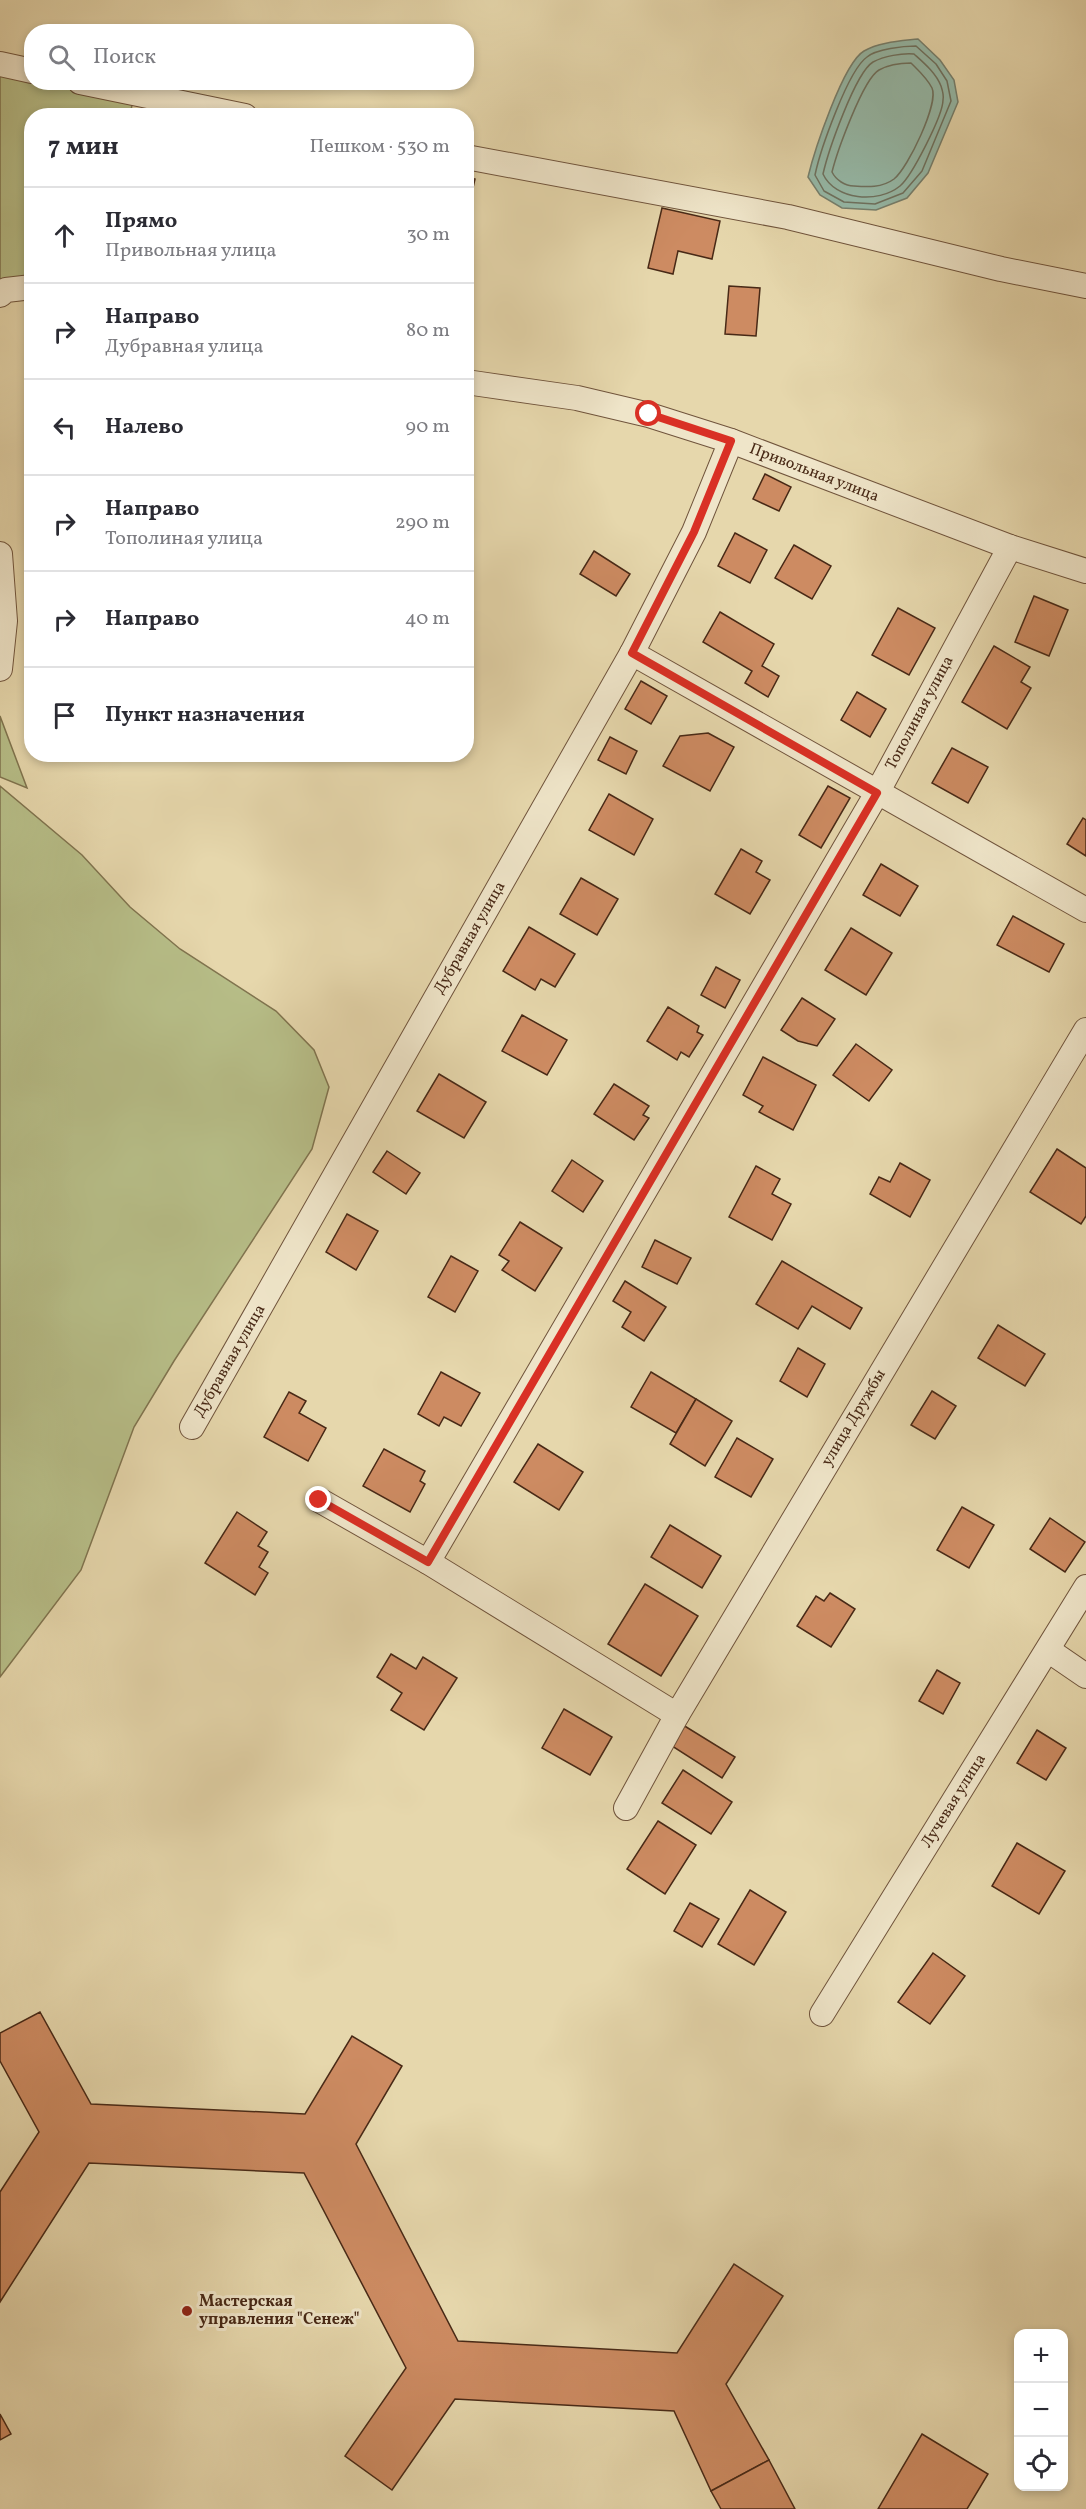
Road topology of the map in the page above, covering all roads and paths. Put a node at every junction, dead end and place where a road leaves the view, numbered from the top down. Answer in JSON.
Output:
{"nodes":[{"id":1,"x":0,"y":64,"type":"edge"},
{"id":2,"x":24,"y":69,"type":"edge"},
{"id":3,"x":119,"y":90,"type":"edge"},
{"id":4,"x":205,"y":108,"type":"edge"},
{"id":5,"x":474,"y":158,"type":"edge"},
{"id":6,"x":1086,"y":286,"type":"edge"},
{"id":7,"x":24,"y":287,"type":"edge"},
{"id":8,"x":0,"y":295,"type":"edge"},
{"id":9,"x":474,"y":383,"type":"edge"},
{"id":10,"x":731,"y":441,"type":"junction"},
{"id":11,"x":1010,"y":547,"type":"junction"},
{"id":12,"x":0,"y":554,"type":"edge"},
{"id":13,"x":1086,"y":571,"type":"edge"},
{"id":14,"x":632,"y":653,"type":"junction"},
{"id":15,"x":0,"y":669,"type":"edge"},
{"id":16,"x":877,"y":793,"type":"junction"},
{"id":17,"x":1086,"y":910,"type":"edge"},
{"id":18,"x":1086,"y":1030,"type":"edge"},
{"id":19,"x":192,"y":1427,"type":"dead end"},
{"id":20,"x":319,"y":1500,"type":"dead end"},
{"id":21,"x":428,"y":1562,"type":"junction"},
{"id":22,"x":1086,"y":1587,"type":"edge"},
{"id":23,"x":1048,"y":1650,"type":"junction"},
{"id":24,"x":1086,"y":1676,"type":"edge"},
{"id":25,"x":677,"y":1714,"type":"junction"},
{"id":26,"x":626,"y":1808,"type":"dead end"},
{"id":27,"x":822,"y":2014,"type":"dead end"}],
"edges":[{"from":1,"to":2,"type":"street"},
{"from":3,"to":4,"type":"street"},
{"from":5,"to":6,"type":"street"},
{"from":7,"to":8,"type":"street"},
{"from":9,"to":10,"type":"street","name":"Привольная улица"},
{"from":10,"to":11,"type":"street","name":"Привольная улица"},
{"from":10,"to":14,"type":"street","name":"Дубравная улица"},
{"from":11,"to":13,"type":"street","name":"Привольная улица"},
{"from":11,"to":16,"type":"street","name":"Тополиная улица"},
{"from":12,"to":15,"type":"street"},
{"from":14,"to":16,"type":"street"},
{"from":14,"to":19,"type":"street","name":"Дубравная улица"},
{"from":16,"to":17,"type":"street"},
{"from":16,"to":21,"type":"street","name":"Тополиная улица"},
{"from":18,"to":25,"type":"street","name":"улица Дружбы"},
{"from":20,"to":21,"type":"street"},
{"from":21,"to":25,"type":"street"},
{"from":22,"to":23,"type":"street","name":"Лучевая улица"},
{"from":23,"to":24,"type":"street"},
{"from":23,"to":27,"type":"street","name":"Лучевая улица"},
{"from":25,"to":26,"type":"street","name":"улица Дружбы"}]}
